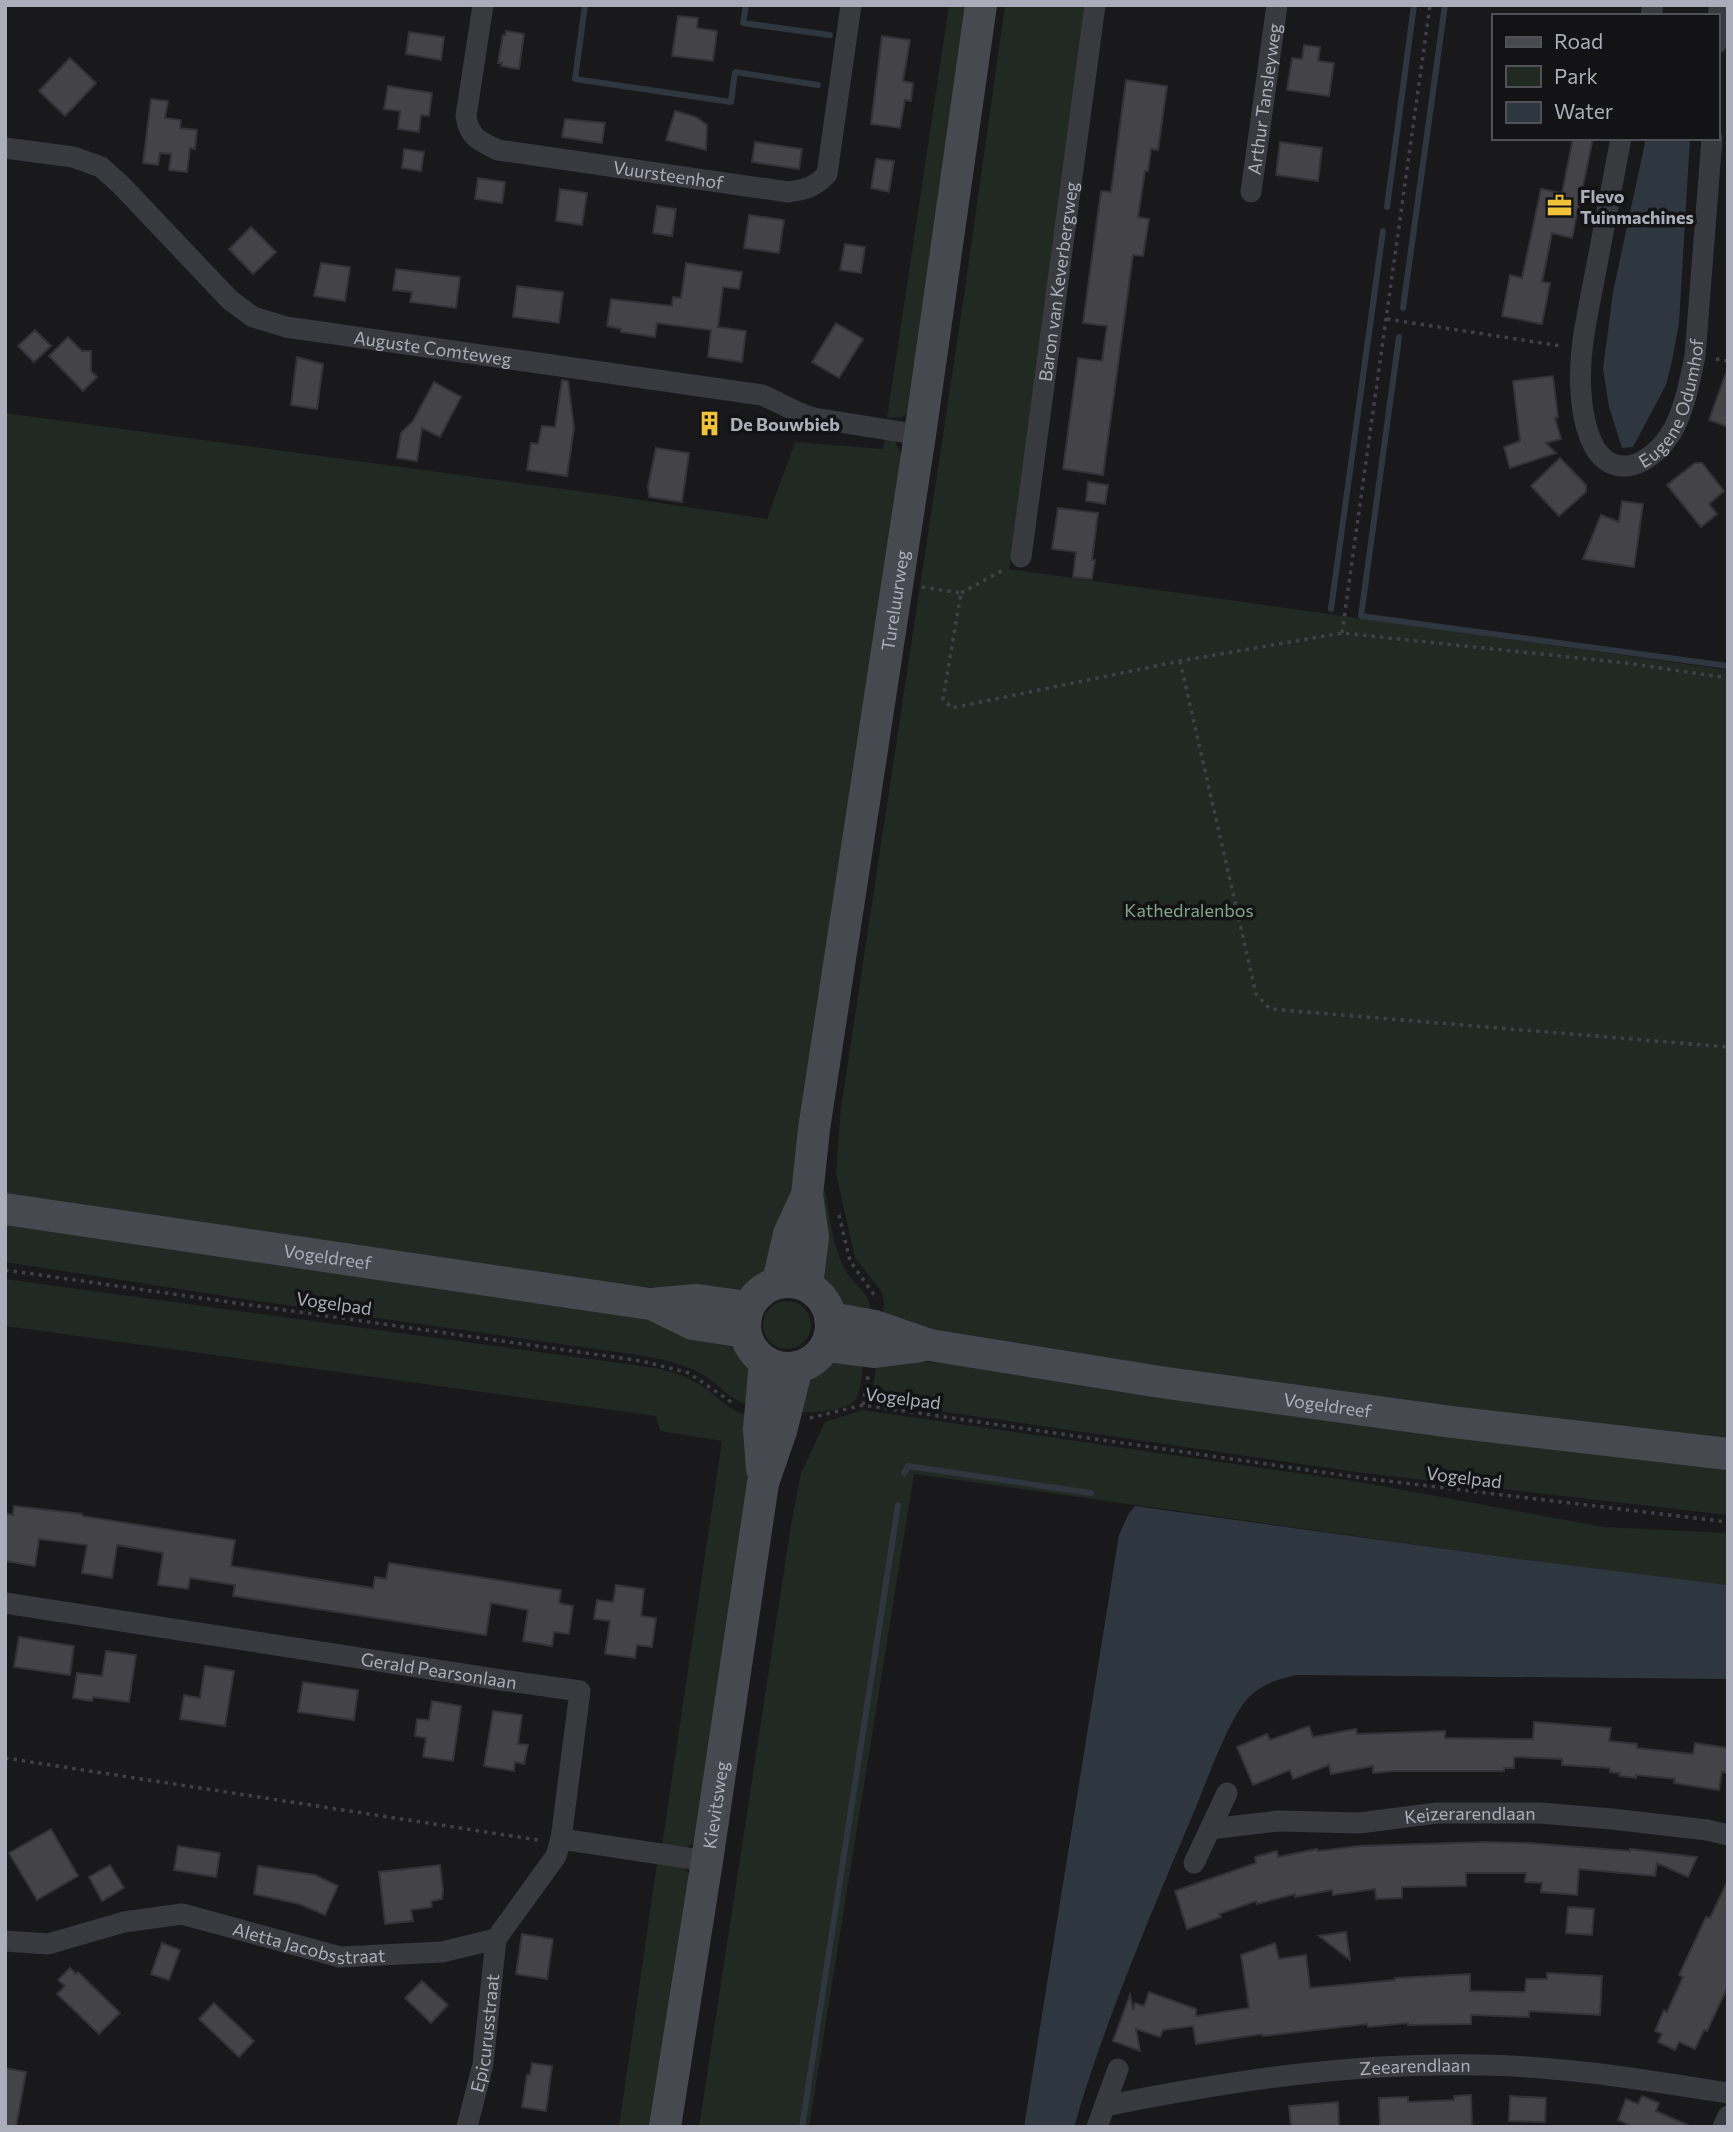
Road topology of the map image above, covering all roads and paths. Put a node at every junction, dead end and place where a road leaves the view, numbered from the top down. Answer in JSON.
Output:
{"nodes":[{"id":1,"x":483,"y":5,"type":"edge"},
{"id":2,"x":851,"y":5,"type":"edge"},
{"id":3,"x":981,"y":5,"type":"edge"},
{"id":4,"x":1095,"y":5,"type":"edge"},
{"id":5,"x":1277,"y":5,"type":"edge"},
{"id":6,"x":1430,"y":5,"type":"edge"},
{"id":7,"x":1621,"y":140,"type":"edge"},
{"id":8,"x":1712,"y":140,"type":"edge"},
{"id":9,"x":5,"y":148,"type":"edge"},
{"id":10,"x":1251,"y":192,"type":"dead end"},
{"id":11,"x":1387,"y":319,"type":"junction"},
{"id":12,"x":1581,"y":349,"type":"junction"},
{"id":13,"x":920,"y":435,"type":"junction"},
{"id":14,"x":1021,"y":557,"type":"joint"},
{"id":15,"x":917,"y":586,"type":"dead end"},
{"id":16,"x":961,"y":593,"type":"junction"},
{"id":17,"x":1342,"y":633,"type":"junction"},
{"id":18,"x":1180,"y":661,"type":"junction"},
{"id":19,"x":1728,"y":678,"type":"edge"},
{"id":20,"x":1728,"y":1047,"type":"edge"},
{"id":21,"x":5,"y":1209,"type":"edge"},
{"id":22,"x":838,"y":1213,"type":"dead end"},
{"id":23,"x":5,"y":1270,"type":"edge"},
{"id":24,"x":793,"y":1284,"type":"junction"},
{"id":25,"x":746,"y":1319,"type":"junction"},
{"id":26,"x":828,"y":1332,"type":"junction"},
{"id":27,"x":874,"y":1339,"type":"junction"},
{"id":28,"x":765,"y":1362,"type":"junction"},
{"id":29,"x":797,"y":1367,"type":"junction"},
{"id":30,"x":863,"y":1405,"type":"junction"},
{"id":31,"x":772,"y":1415,"type":"junction"},
{"id":32,"x":1728,"y":1454,"type":"edge"},
{"id":33,"x":1728,"y":1522,"type":"edge"},
{"id":34,"x":5,"y":1603,"type":"edge"},
{"id":35,"x":5,"y":1758,"type":"edge"},
{"id":36,"x":1227,"y":1793,"type":"dead end"},
{"id":37,"x":1210,"y":1829,"type":"junction"},
{"id":38,"x":1728,"y":1835,"type":"edge"},
{"id":39,"x":561,"y":1839,"type":"junction"},
{"id":40,"x":707,"y":1861,"type":"junction"},
{"id":41,"x":1194,"y":1863,"type":"dead end"},
{"id":42,"x":496,"y":1939,"type":"junction"},
{"id":43,"x":5,"y":1941,"type":"edge"},
{"id":44,"x":1118,"y":2069,"type":"dead end"},
{"id":45,"x":1728,"y":2093,"type":"edge"},
{"id":46,"x":1105,"y":2106,"type":"junction"},
{"id":47,"x":1728,"y":2116,"type":"edge"},
{"id":48,"x":467,"y":2127,"type":"edge"},
{"id":49,"x":665,"y":2127,"type":"edge"},
{"id":50,"x":1097,"y":2127,"type":"edge"},
{"id":51,"x":1723,"y":2127,"type":"edge"}],
"edges":[{"from":1,"to":2,"type":"street","name":"Vuursteenhof"},
{"from":3,"to":13,"type":"street","name":"Tureluurweg"},
{"from":4,"to":14,"type":"street","name":"Baron van Keverbergweg"},
{"from":5,"to":10,"type":"street","name":"Arthur Tansleyweg"},
{"from":6,"to":11,"type":"path"},
{"from":7,"to":12,"type":"street","name":"Eugene Odumhof"},
{"from":8,"to":12,"type":"street","name":"Eugene Odumhof"},
{"from":9,"to":13,"type":"street","name":"Auguste Comteweg"},
{"from":11,"to":12,"type":"path"},
{"from":11,"to":17,"type":"path"},
{"from":13,"to":24,"type":"street","name":"Tureluurweg"},
{"from":14,"to":16,"type":"path"},
{"from":15,"to":16,"type":"path"},
{"from":16,"to":18,"type":"path"},
{"from":17,"to":18,"type":"path"},
{"from":17,"to":19,"type":"path"},
{"from":18,"to":20,"type":"path"},
{"from":21,"to":25,"type":"street","name":"Vogeldreef"},
{"from":22,"to":27,"type":"path"},
{"from":23,"to":31,"type":"path","name":"Vogelpad"},
{"from":24,"to":25,"type":"street"},
{"from":24,"to":26,"type":"street"},
{"from":25,"to":28,"type":"street"},
{"from":26,"to":27,"type":"street","name":"Vogeldreef"},
{"from":26,"to":29,"type":"street"},
{"from":27,"to":30,"type":"path"},
{"from":27,"to":32,"type":"street","name":"Vogeldreef"},
{"from":28,"to":29,"type":"street"},
{"from":28,"to":31,"type":"street","name":"Kievitsweg"},
{"from":29,"to":31,"type":"street","name":"Kievitsweg"},
{"from":30,"to":31,"type":"path","name":"Vogelpad"},
{"from":30,"to":33,"type":"path","name":"Vogelpad"},
{"from":31,"to":40,"type":"street","name":"Kievitsweg"},
{"from":34,"to":39,"type":"street","name":"Gerald Pearsonlaan"},
{"from":35,"to":39,"type":"path"},
{"from":36,"to":37,"type":"street"},
{"from":37,"to":38,"type":"street","name":"Keizerarendlaan"},
{"from":37,"to":41,"type":"street"},
{"from":39,"to":40,"type":"street"},
{"from":39,"to":42,"type":"street"},
{"from":40,"to":49,"type":"street","name":"Kievitsweg"},
{"from":42,"to":43,"type":"street","name":"Aletta Jacobsstraat"},
{"from":42,"to":48,"type":"street","name":"Epicurusstraat"},
{"from":44,"to":46,"type":"street"},
{"from":45,"to":46,"type":"street","name":"Zeearendlaan"},
{"from":46,"to":50,"type":"street"},
{"from":47,"to":51,"type":"street"}]}
